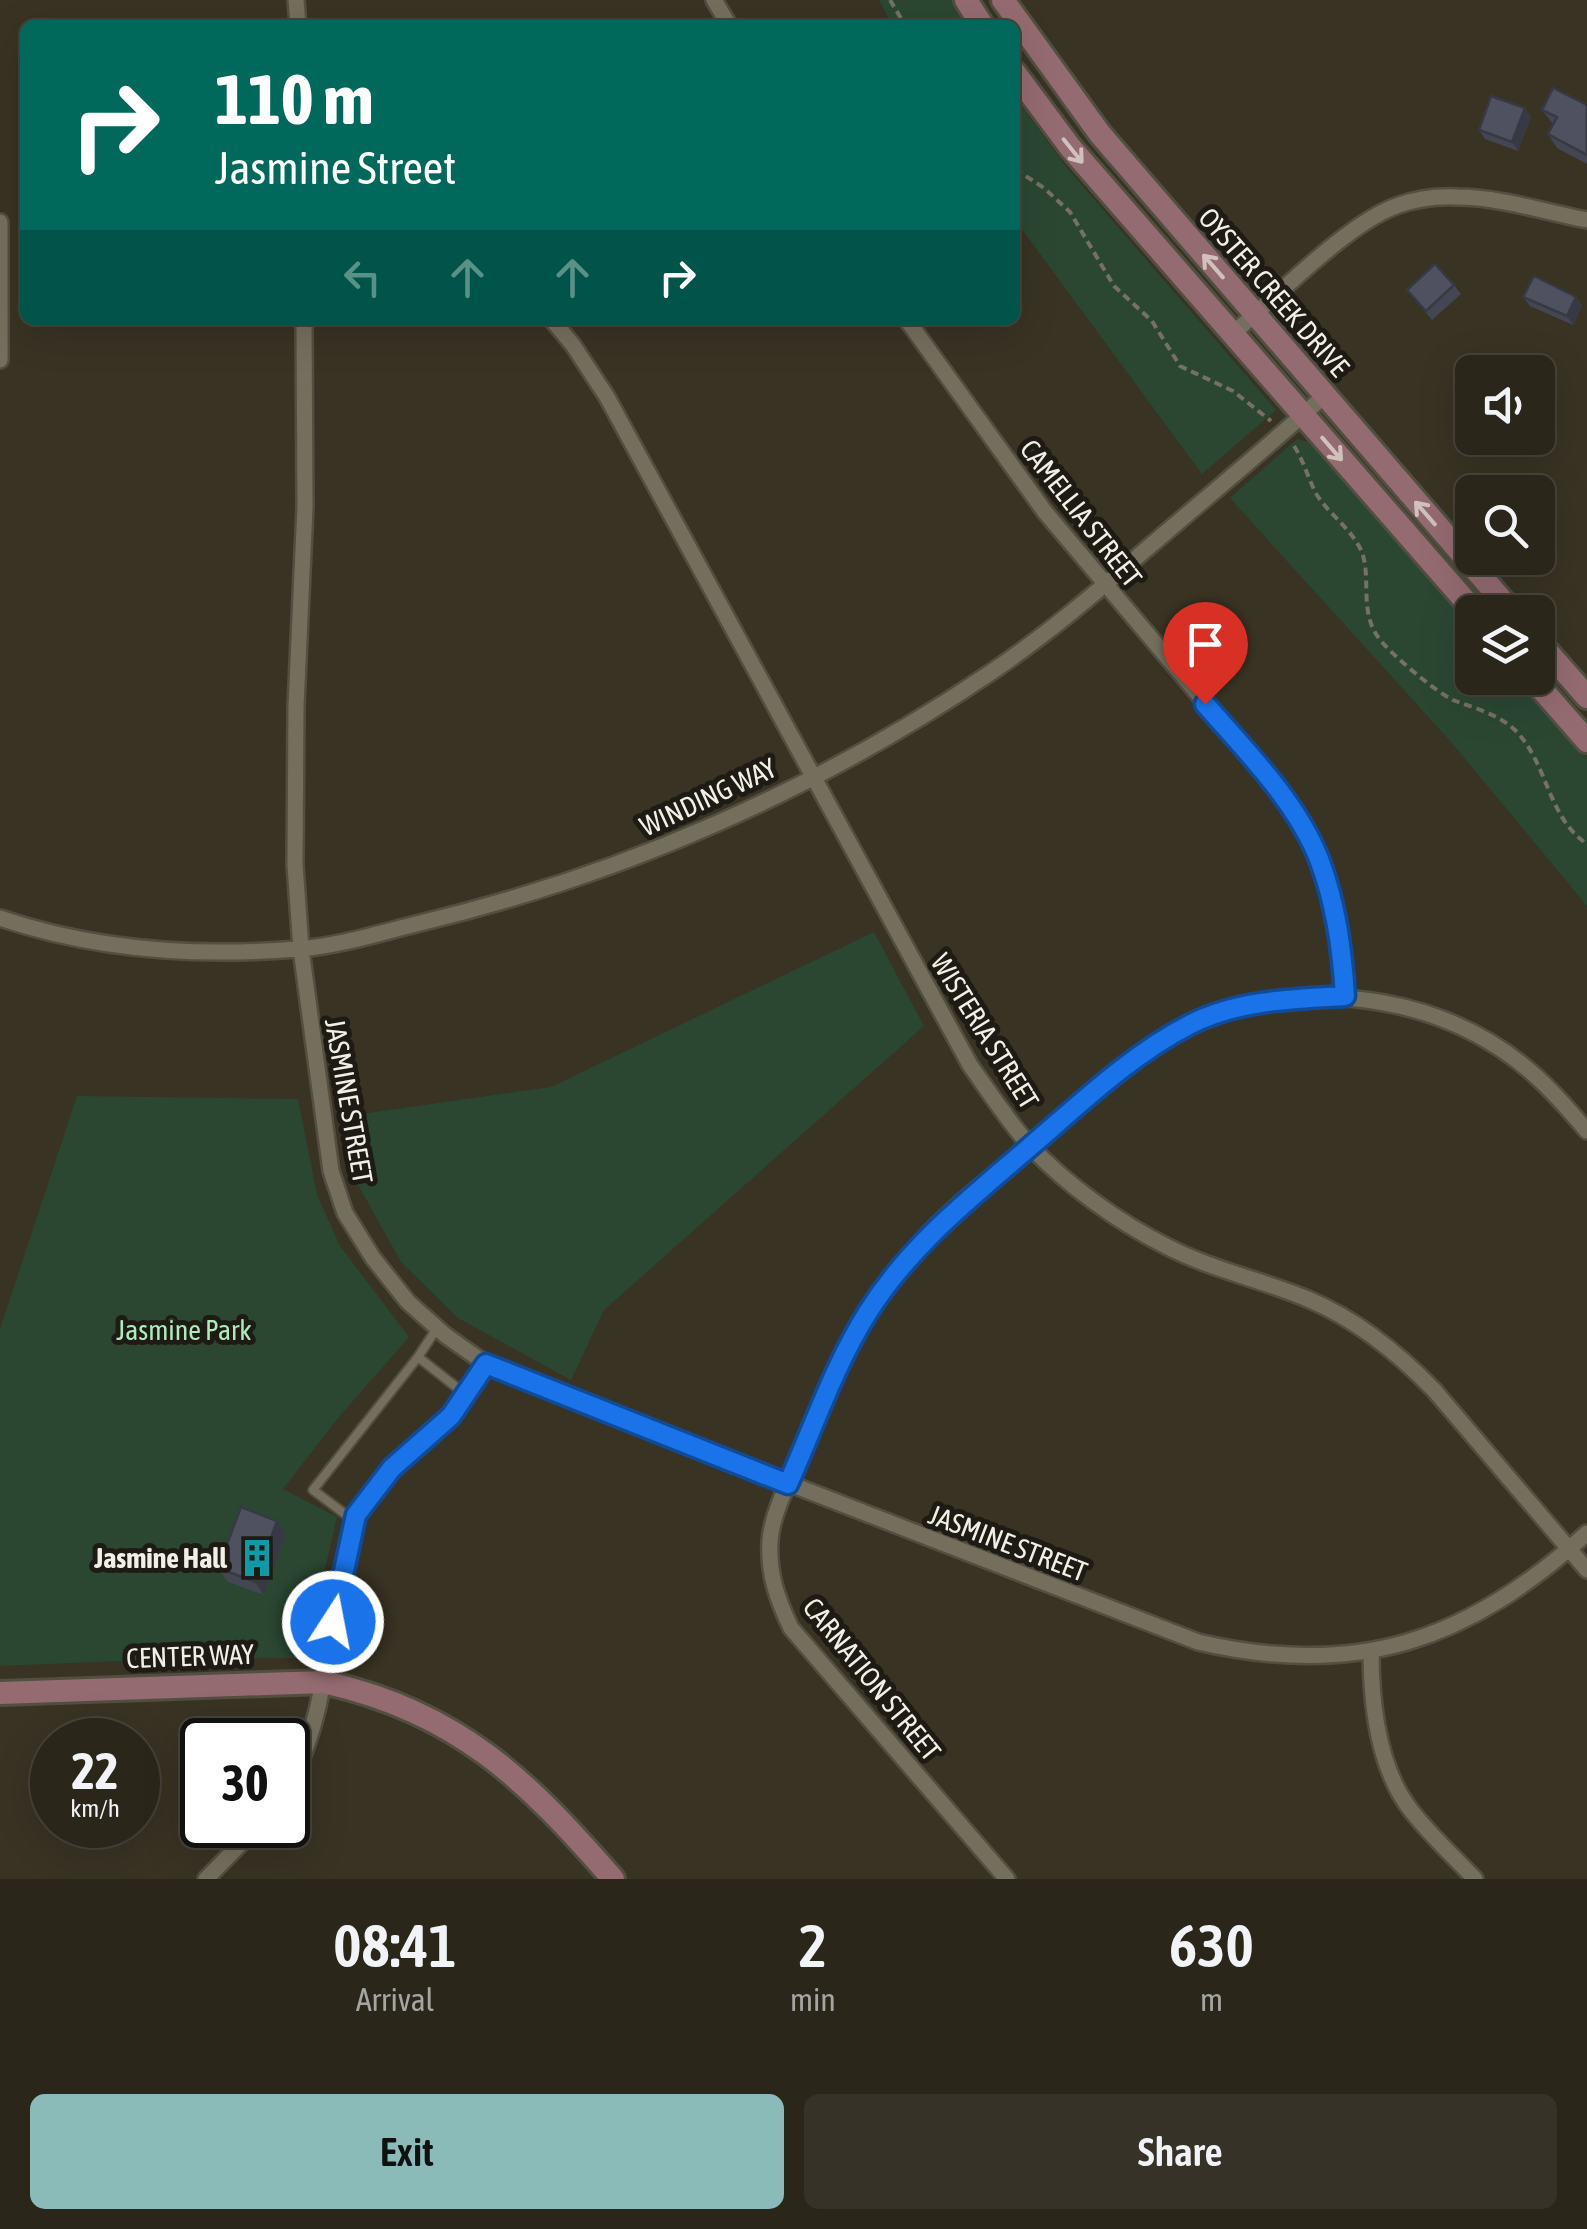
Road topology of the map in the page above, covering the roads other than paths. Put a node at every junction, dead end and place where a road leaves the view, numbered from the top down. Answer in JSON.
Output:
{"nodes":[{"id":1,"x":1020,"y":23,"type":"edge"},
{"id":2,"x":1020,"y":80,"type":"edge"},
{"id":3,"x":1587,"y":220,"type":"edge"},
{"id":4,"x":0,"y":222,"type":"edge"},
{"id":5,"x":1255,"y":315,"type":"junction"},
{"id":6,"x":304,"y":325,"type":"edge"},
{"id":7,"x":556,"y":325,"type":"edge"},
{"id":8,"x":911,"y":325,"type":"edge"},
{"id":9,"x":1232,"y":334,"type":"junction"},
{"id":10,"x":0,"y":360,"type":"edge"},
{"id":11,"x":1324,"y":396,"type":"junction"},
{"id":12,"x":1303,"y":416,"type":"junction"},
{"id":13,"x":1105,"y":585,"type":"junction"},
{"id":14,"x":1460,"y":595,"type":"edge"},
{"id":15,"x":1497,"y":595,"type":"edge"},
{"id":16,"x":1555,"y":660,"type":"edge"},
{"id":17,"x":1547,"y":695,"type":"edge"},
{"id":18,"x":1587,"y":697,"type":"edge"},
{"id":19,"x":1587,"y":741,"type":"edge"},
{"id":20,"x":814,"y":776,"type":"junction"},
{"id":21,"x":0,"y":918,"type":"edge"},
{"id":22,"x":301,"y":949,"type":"junction"},
{"id":23,"x":1345,"y":996,"type":"junction"},
{"id":24,"x":1587,"y":1131,"type":"edge"},
{"id":25,"x":1031,"y":1146,"type":"junction"},
{"id":26,"x":436,"y":1328,"type":"junction"},
{"id":27,"x":418,"y":1357,"type":"junction"},
{"id":28,"x":486,"y":1364,"type":"junction"},
{"id":29,"x":465,"y":1394,"type":"junction"},
{"id":30,"x":788,"y":1484,"type":"junction"},
{"id":31,"x":355,"y":1521,"type":"junction"},
{"id":32,"x":1587,"y":1533,"type":"edge"},
{"id":33,"x":1569,"y":1550,"type":"junction"},
{"id":34,"x":1587,"y":1570,"type":"edge"},
{"id":35,"x":1370,"y":1651,"type":"junction"},
{"id":36,"x":324,"y":1682,"type":"junction"},
{"id":37,"x":0,"y":1693,"type":"edge"},
{"id":38,"x":310,"y":1730,"type":"edge"},
{"id":39,"x":236,"y":1848,"type":"edge"},
{"id":40,"x":206,"y":1879,"type":"edge"},
{"id":41,"x":614,"y":1879,"type":"edge"},
{"id":42,"x":1006,"y":1879,"type":"edge"},
{"id":43,"x":1474,"y":1879,"type":"edge"}],
"edges":[{"from":5,"to":1,"type":"main road","name":"OYSTER CREEK DRIVE","one_way":true},
{"from":2,"to":9,"type":"main road","one_way":true},
{"from":3,"to":5,"type":"street"},
{"from":4,"to":10,"type":"street"},
{"from":5,"to":9,"type":"street"},
{"from":5,"to":11,"type":"main road","name":"OYSTER CREEK DRIVE"},
{"from":6,"to":22,"type":"street","name":"JASMINE STREET"},
{"from":7,"to":20,"type":"street","name":"WISTERIA STREET"},
{"from":8,"to":13,"type":"street","name":"CAMELLIA STREET"},
{"from":9,"to":12,"type":"main road"},
{"from":11,"to":12,"type":"street","name":"WINDING WAY"},
{"from":15,"to":11,"type":"main road","name":"OYSTER CREEK DRIVE","one_way":true},
{"from":12,"to":13,"type":"street","name":"WINDING WAY"},
{"from":12,"to":14,"type":"main road","one_way":true},
{"from":13,"to":20,"type":"street","name":"WINDING WAY"},
{"from":13,"to":23,"type":"street","name":"CAMELLIA STREET"},
{"from":16,"to":18,"type":"main road"},
{"from":17,"to":19,"type":"main road"},
{"from":20,"to":22,"type":"street","name":"WINDING WAY"},
{"from":20,"to":25,"type":"street","name":"WISTERIA STREET"},
{"from":21,"to":22,"type":"street","name":"WINDING WAY"},
{"from":22,"to":26,"type":"street","name":"JASMINE STREET"},
{"from":23,"to":24,"type":"street","name":"CARNATION STREET"},
{"from":23,"to":25,"type":"street","name":"CARNATION STREET"},
{"from":25,"to":30,"type":"street","name":"CARNATION STREET"},
{"from":25,"to":33,"type":"street","name":"WISTERIA STREET"},
{"from":26,"to":27,"type":"lane"},
{"from":26,"to":28,"type":"street","name":"JASMINE STREET"},
{"from":27,"to":29,"type":"lane"},
{"from":27,"to":31,"type":"lane"},
{"from":28,"to":29,"type":"street"},
{"from":28,"to":30,"type":"street","name":"JASMINE STREET"},
{"from":29,"to":31,"type":"street"},
{"from":30,"to":35,"type":"street","name":"JASMINE STREET"},
{"from":30,"to":42,"type":"street","name":"CARNATION STREET"},
{"from":31,"to":36,"type":"street"},
{"from":32,"to":33,"type":"street","name":"JASMINE STREET"},
{"from":33,"to":34,"type":"street","name":"WISTERIA STREET"},
{"from":33,"to":35,"type":"street","name":"JASMINE STREET"},
{"from":35,"to":43,"type":"street"},
{"from":36,"to":37,"type":"main road","name":"CENTER WAY"},
{"from":36,"to":38,"type":"street"},
{"from":36,"to":41,"type":"main road","name":"CENTER WAY"},
{"from":39,"to":40,"type":"street"}]}
